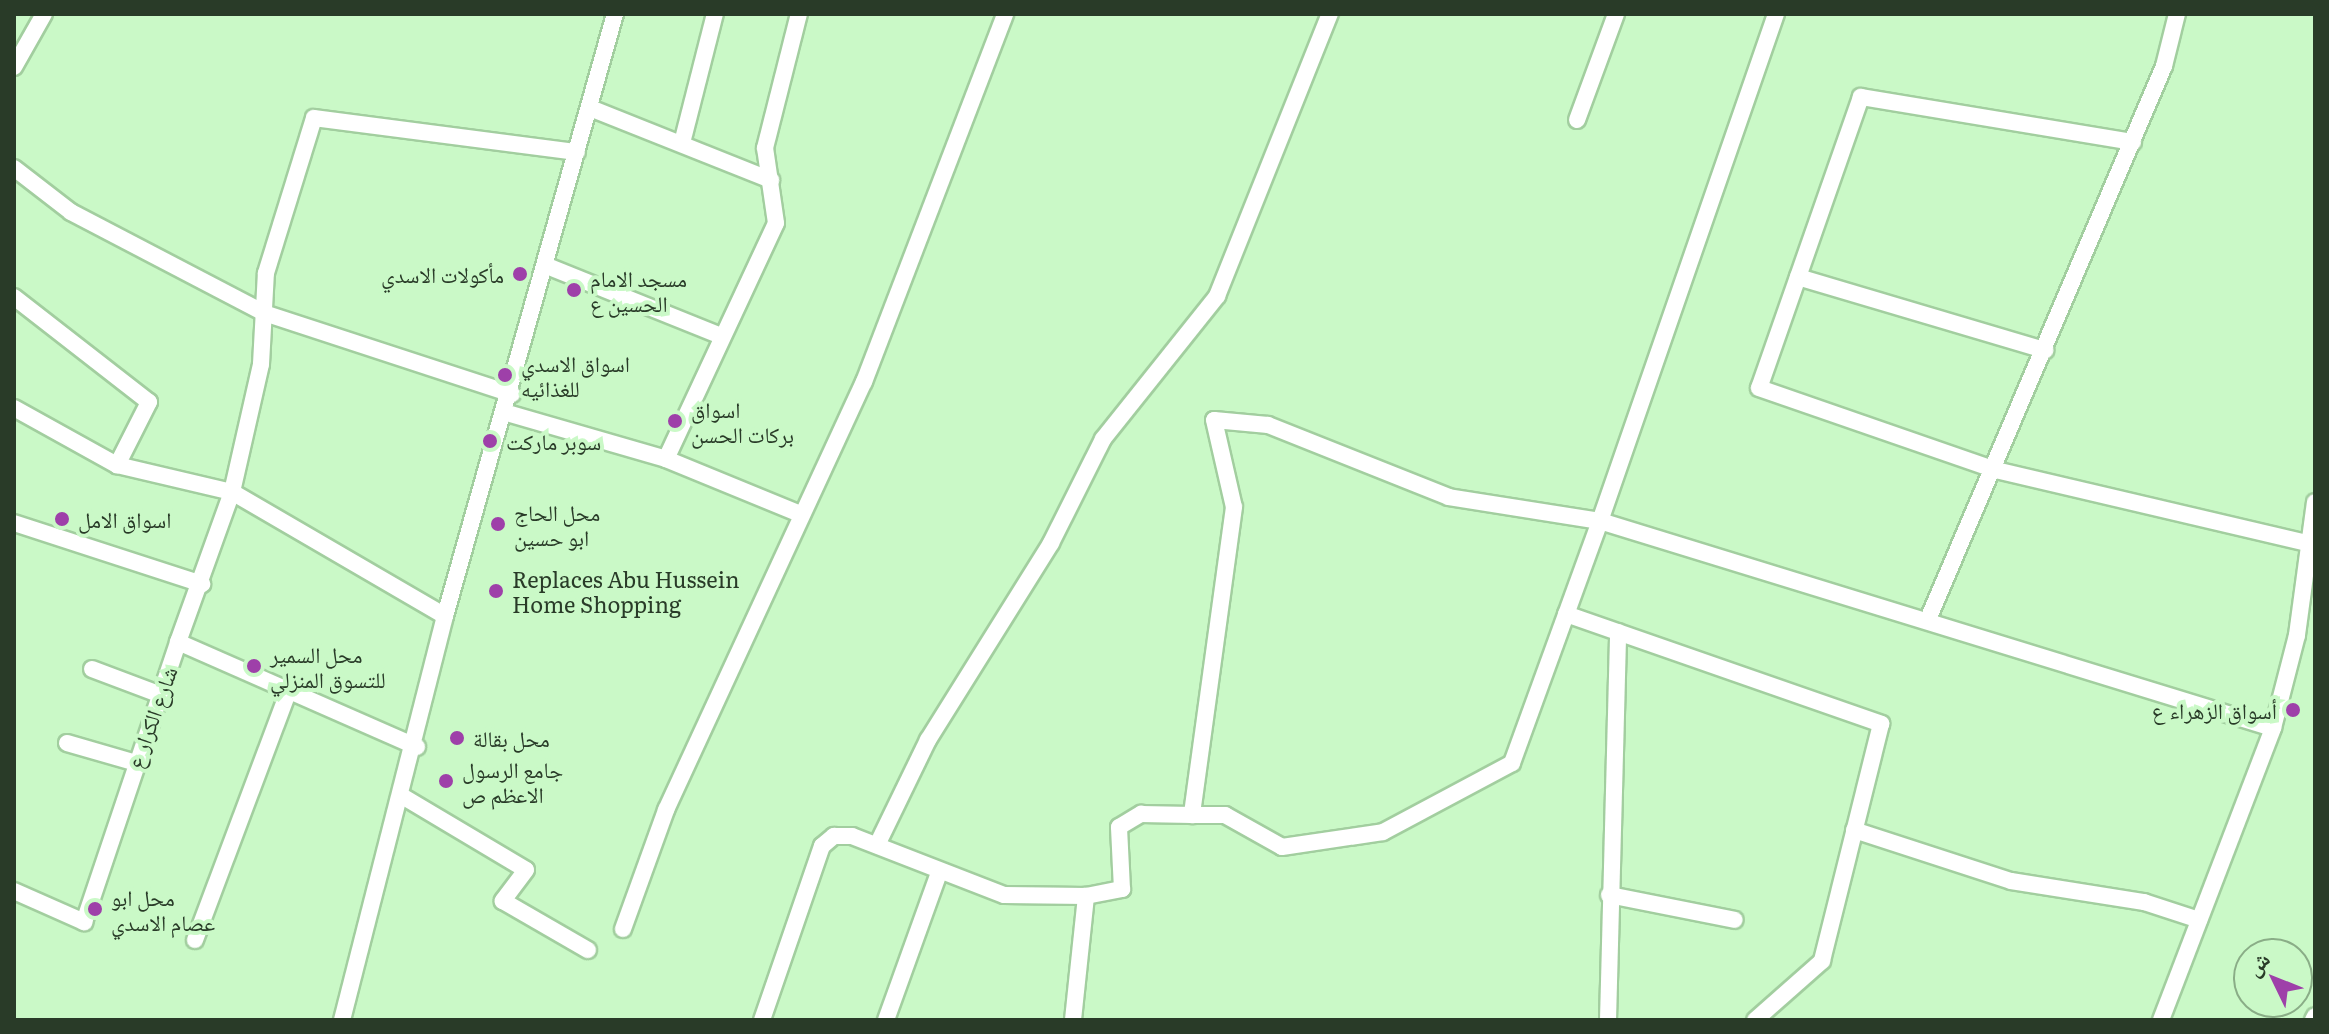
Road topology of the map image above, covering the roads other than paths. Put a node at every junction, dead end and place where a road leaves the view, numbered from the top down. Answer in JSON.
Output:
{"nodes":[{"id":1,"x":44,"y":14,"type":"edge"},
{"id":2,"x":615,"y":14,"type":"edge"},
{"id":3,"x":715,"y":14,"type":"edge"},
{"id":4,"x":799,"y":14,"type":"edge"},
{"id":5,"x":1005,"y":14,"type":"edge"},
{"id":6,"x":1330,"y":14,"type":"edge"},
{"id":7,"x":1616,"y":14,"type":"edge"},
{"id":8,"x":1776,"y":14,"type":"edge"},
{"id":9,"x":2177,"y":14,"type":"edge"},
{"id":10,"x":14,"y":67,"type":"edge"},
{"id":11,"x":590,"y":108,"type":"junction"},
{"id":12,"x":1577,"y":120,"type":"dead end"},
{"id":13,"x":2133,"y":142,"type":"junction"},
{"id":14,"x":682,"y":143,"type":"junction"},
{"id":15,"x":577,"y":152,"type":"junction"},
{"id":16,"x":14,"y":168,"type":"edge"},
{"id":17,"x":771,"y":180,"type":"junction"},
{"id":18,"x":547,"y":266,"type":"junction"},
{"id":19,"x":1798,"y":277,"type":"junction"},
{"id":20,"x":14,"y":297,"type":"edge"},
{"id":21,"x":264,"y":313,"type":"junction"},
{"id":22,"x":721,"y":336,"type":"junction"},
{"id":23,"x":2045,"y":350,"type":"junction"},
{"id":24,"x":512,"y":394,"type":"junction"},
{"id":25,"x":14,"y":408,"type":"edge"},
{"id":26,"x":507,"y":413,"type":"junction"},
{"id":27,"x":666,"y":459,"type":"junction"},
{"id":28,"x":117,"y":465,"type":"junction"},
{"id":29,"x":1996,"y":470,"type":"junction"},
{"id":30,"x":232,"y":492,"type":"junction"},
{"id":31,"x":2315,"y":502,"type":"edge"},
{"id":32,"x":800,"y":514,"type":"junction"},
{"id":33,"x":1600,"y":521,"type":"junction"},
{"id":34,"x":14,"y":523,"type":"edge"},
{"id":35,"x":2307,"y":543,"type":"junction"},
{"id":36,"x":2310,"y":566,"type":"edge"},
{"id":37,"x":202,"y":584,"type":"junction"},
{"id":38,"x":1566,"y":614,"type":"junction"},
{"id":39,"x":445,"y":616,"type":"junction"},
{"id":40,"x":1929,"y":617,"type":"junction"},
{"id":41,"x":1618,"y":632,"type":"junction"},
{"id":42,"x":178,"y":642,"type":"junction"},
{"id":43,"x":92,"y":669,"type":"dead end"},
{"id":44,"x":288,"y":692,"type":"junction"},
{"id":45,"x":158,"y":694,"type":"junction"},
{"id":46,"x":2273,"y":728,"type":"junction"},
{"id":47,"x":67,"y":743,"type":"dead end"},
{"id":48,"x":417,"y":747,"type":"junction"},
{"id":49,"x":133,"y":762,"type":"junction"},
{"id":50,"x":402,"y":796,"type":"junction"},
{"id":51,"x":1192,"y":815,"type":"junction"},
{"id":52,"x":1854,"y":830,"type":"junction"},
{"id":53,"x":877,"y":845,"type":"junction"},
{"id":54,"x":939,"y":873,"type":"junction"},
{"id":55,"x":14,"y":891,"type":"edge"},
{"id":56,"x":1609,"y":895,"type":"junction"},
{"id":57,"x":1086,"y":896,"type":"junction"},
{"id":58,"x":1735,"y":920,"type":"dead end"},
{"id":59,"x":2199,"y":920,"type":"junction"},
{"id":60,"x":623,"y":929,"type":"dead end"},
{"id":61,"x":195,"y":940,"type":"dead end"},
{"id":62,"x":588,"y":950,"type":"dead end"},
{"id":63,"x":342,"y":1020,"type":"edge"},
{"id":64,"x":762,"y":1020,"type":"edge"},
{"id":65,"x":886,"y":1020,"type":"edge"},
{"id":66,"x":1073,"y":1020,"type":"edge"},
{"id":67,"x":1608,"y":1020,"type":"edge"},
{"id":68,"x":1755,"y":1020,"type":"edge"},
{"id":69,"x":2161,"y":1020,"type":"edge"}],
"edges":[{"from":1,"to":10,"type":"street"},
{"from":2,"to":11,"type":"street"},
{"from":3,"to":14,"type":"street"},
{"from":4,"to":17,"type":"street"},
{"from":5,"to":32,"type":"street"},
{"from":6,"to":53,"type":"street"},
{"from":7,"to":12,"type":"street"},
{"from":8,"to":33,"type":"street"},
{"from":9,"to":13,"type":"street"},
{"from":11,"to":14,"type":"street"},
{"from":11,"to":15,"type":"street"},
{"from":13,"to":19,"type":"street"},
{"from":13,"to":23,"type":"street"},
{"from":14,"to":17,"type":"street"},
{"from":15,"to":18,"type":"street"},
{"from":15,"to":21,"type":"street"},
{"from":16,"to":21,"type":"street"},
{"from":17,"to":22,"type":"street"},
{"from":18,"to":22,"type":"street"},
{"from":18,"to":24,"type":"street"},
{"from":19,"to":23,"type":"street"},
{"from":19,"to":29,"type":"street"},
{"from":20,"to":28,"type":"street"},
{"from":21,"to":24,"type":"street"},
{"from":21,"to":30,"type":"street"},
{"from":22,"to":27,"type":"street"},
{"from":23,"to":29,"type":"street"},
{"from":24,"to":26,"type":"street"},
{"from":25,"to":28,"type":"street"},
{"from":26,"to":27,"type":"street"},
{"from":26,"to":39,"type":"street"},
{"from":27,"to":32,"type":"street"},
{"from":28,"to":30,"type":"street"},
{"from":29,"to":35,"type":"street"},
{"from":29,"to":40,"type":"street"},
{"from":30,"to":37,"type":"street"},
{"from":30,"to":39,"type":"street"},
{"from":31,"to":35,"type":"street"},
{"from":32,"to":60,"type":"street"},
{"from":33,"to":38,"type":"street"},
{"from":33,"to":40,"type":"street"},
{"from":33,"to":51,"type":"street"},
{"from":34,"to":37,"type":"street"},
{"from":35,"to":36,"type":"street"},
{"from":36,"to":46,"type":"street"},
{"from":37,"to":42,"type":"street"},
{"from":38,"to":41,"type":"street"},
{"from":38,"to":51,"type":"street"},
{"from":39,"to":48,"type":"street"},
{"from":40,"to":46,"type":"street"},
{"from":41,"to":52,"type":"street"},
{"from":41,"to":56,"type":"street"},
{"from":42,"to":44,"type":"street","name":"شارع الكرار ع"},
{"from":42,"to":45,"type":"street","name":"شارع الكرار ع"},
{"from":43,"to":45,"type":"street"},
{"from":44,"to":48,"type":"street","name":"شارع الكرار ع"},
{"from":44,"to":61,"type":"street"},
{"from":45,"to":49,"type":"street","name":"شارع الكرار ع"},
{"from":46,"to":59,"type":"street"},
{"from":47,"to":49,"type":"street"},
{"from":48,"to":50,"type":"street"},
{"from":49,"to":55,"type":"street","name":"شارع الكرار ع"},
{"from":50,"to":62,"type":"street"},
{"from":50,"to":63,"type":"street"},
{"from":51,"to":57,"type":"street"},
{"from":52,"to":59,"type":"street"},
{"from":52,"to":68,"type":"street"},
{"from":53,"to":54,"type":"street"},
{"from":53,"to":64,"type":"street"},
{"from":54,"to":57,"type":"street"},
{"from":54,"to":65,"type":"street"},
{"from":56,"to":58,"type":"street"},
{"from":56,"to":67,"type":"street"},
{"from":57,"to":66,"type":"street"},
{"from":59,"to":69,"type":"street"}]}
